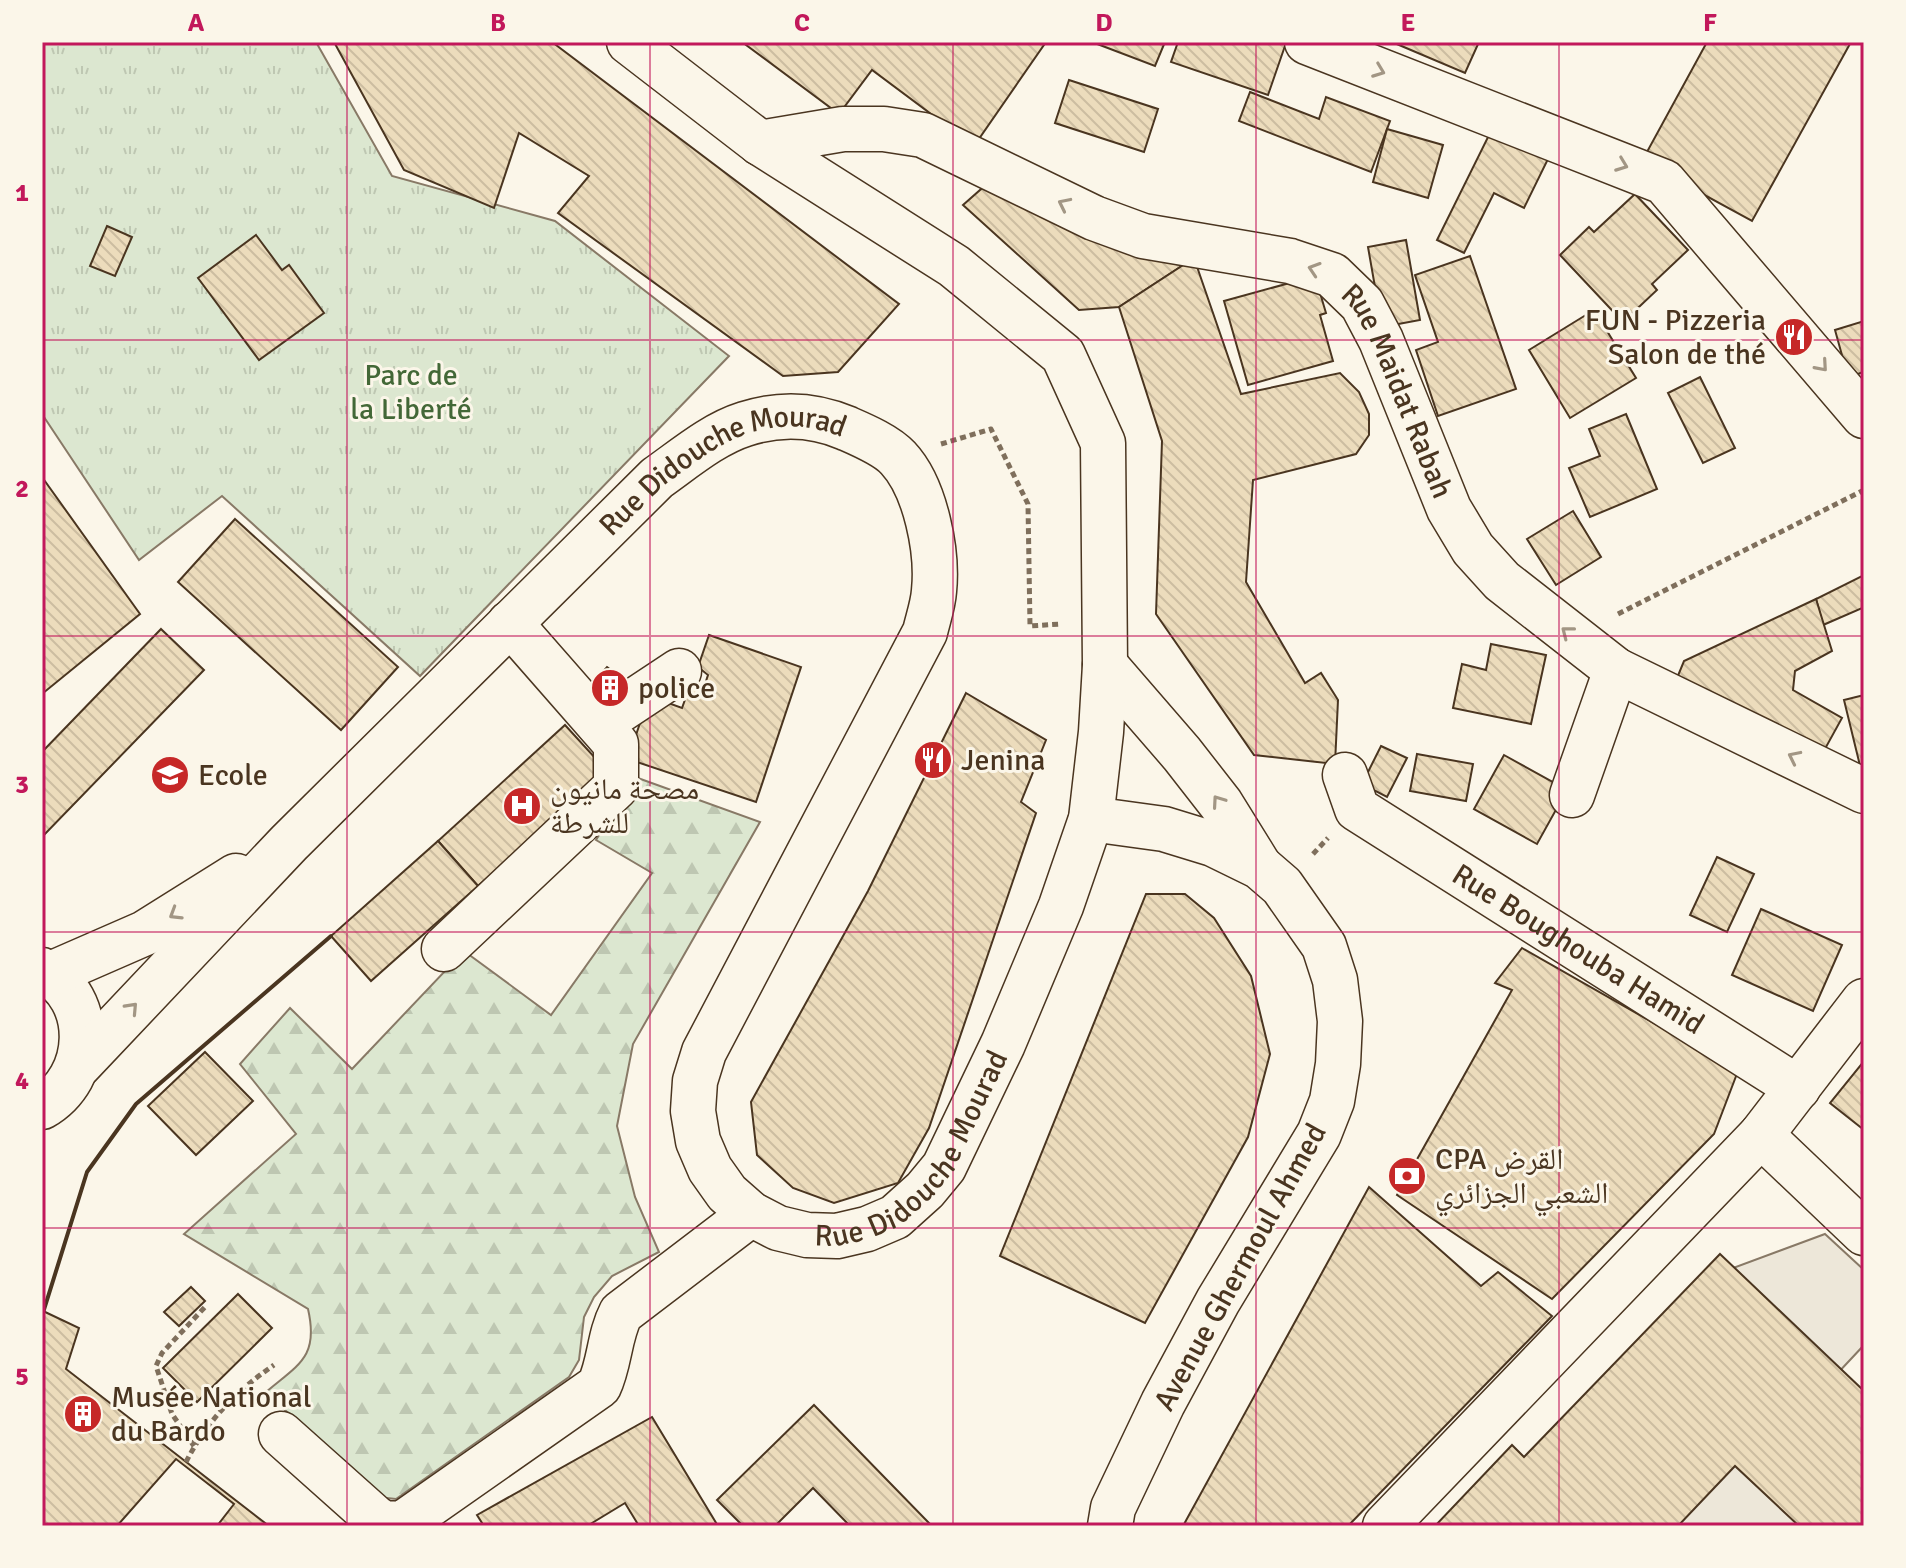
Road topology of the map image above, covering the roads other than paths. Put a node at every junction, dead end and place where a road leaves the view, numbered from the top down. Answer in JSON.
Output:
{"nodes":[{"id":1,"x":629,"y":42,"type":"edge"},
{"id":2,"x":1307,"y":42,"type":"edge"},
{"id":3,"x":760,"y":143,"type":"junction"},
{"id":4,"x":1864,"y":416,"type":"edge"},
{"id":5,"x":510,"y":623,"type":"junction"},
{"id":6,"x":1105,"y":665,"type":"junction"},
{"id":7,"x":1616,"y":670,"type":"junction"},
{"id":8,"x":679,"y":671,"type":"dead end"},
{"id":9,"x":599,"y":724,"type":"junction"},
{"id":10,"x":1864,"y":791,"type":"edge"},
{"id":11,"x":1351,"y":792,"type":"road end"},
{"id":12,"x":1572,"y":795,"type":"dead end"},
{"id":13,"x":1091,"y":819,"type":"junction"},
{"id":14,"x":289,"y":843,"type":"junction"},
{"id":15,"x":1271,"y":877,"type":"junction"},
{"id":16,"x":444,"y":949,"type":"dead end"},
{"id":17,"x":46,"y":972,"type":"edge"},
{"id":18,"x":1864,"y":1001,"type":"edge"},
{"id":19,"x":79,"y":1065,"type":"junction"},
{"id":20,"x":1798,"y":1088,"type":"junction"},
{"id":21,"x":42,"y":1107,"type":"edge"},
{"id":22,"x":1761,"y":1135,"type":"junction"},
{"id":23,"x":751,"y":1214,"type":"junction"},
{"id":24,"x":1864,"y":1233,"type":"edge"},
{"id":25,"x":281,"y":1434,"type":"dead end"},
{"id":26,"x":1110,"y":1526,"type":"edge"},
{"id":27,"x":1385,"y":1526,"type":"edge"}],
"edges":[{"from":1,"to":3,"type":"main road","name":"Rue Didouche Mourad"},
{"from":2,"to":4,"type":"main road","one_way":true},
{"from":3,"to":6,"type":"main road","name":"Rue Didouche Mourad"},
{"from":7,"to":3,"type":"main road","name":"Rue Maidat Rabah","one_way":true},
{"from":5,"to":9,"type":"main road"},
{"from":5,"to":14,"type":"main road","name":"Rue Didouche Mourad"},
{"from":5,"to":23,"type":"main road","name":"Rue Didouche Mourad"},
{"from":6,"to":13,"type":"main road","name":"Rue Didouche Mourad"},
{"from":15,"to":6,"type":"main road","one_way":true},
{"from":10,"to":7,"type":"main road","name":"Rue Maidat Rabah","one_way":true},
{"from":7,"to":12,"type":"main road"},
{"from":8,"to":9,"type":"main road"},
{"from":9,"to":16,"type":"main road"},
{"from":11,"to":20,"type":"main road","name":"Rue Boughouba Hamid"},
{"from":13,"to":15,"type":"main road","name":"Avenue Ghermoul Ahmed"},
{"from":13,"to":23,"type":"main road","name":"Rue Didouche Mourad"},
{"from":14,"to":17,"type":"main road","name":"Rue Didouche Mourad","one_way":true},
{"from":19,"to":14,"type":"main road","name":"Rue Didouche Mourad","one_way":true},
{"from":15,"to":26,"type":"main road","name":"Avenue Ghermoul Ahmed"},
{"from":17,"to":19,"type":"main road"},
{"from":18,"to":20,"type":"main road"},
{"from":19,"to":21,"type":"main road","name":"Rue Didouche Mourad"},
{"from":20,"to":22,"type":"main road"},
{"from":22,"to":24,"type":"main road"},
{"from":22,"to":27,"type":"main road"},
{"from":23,"to":25,"type":"main road"}]}
